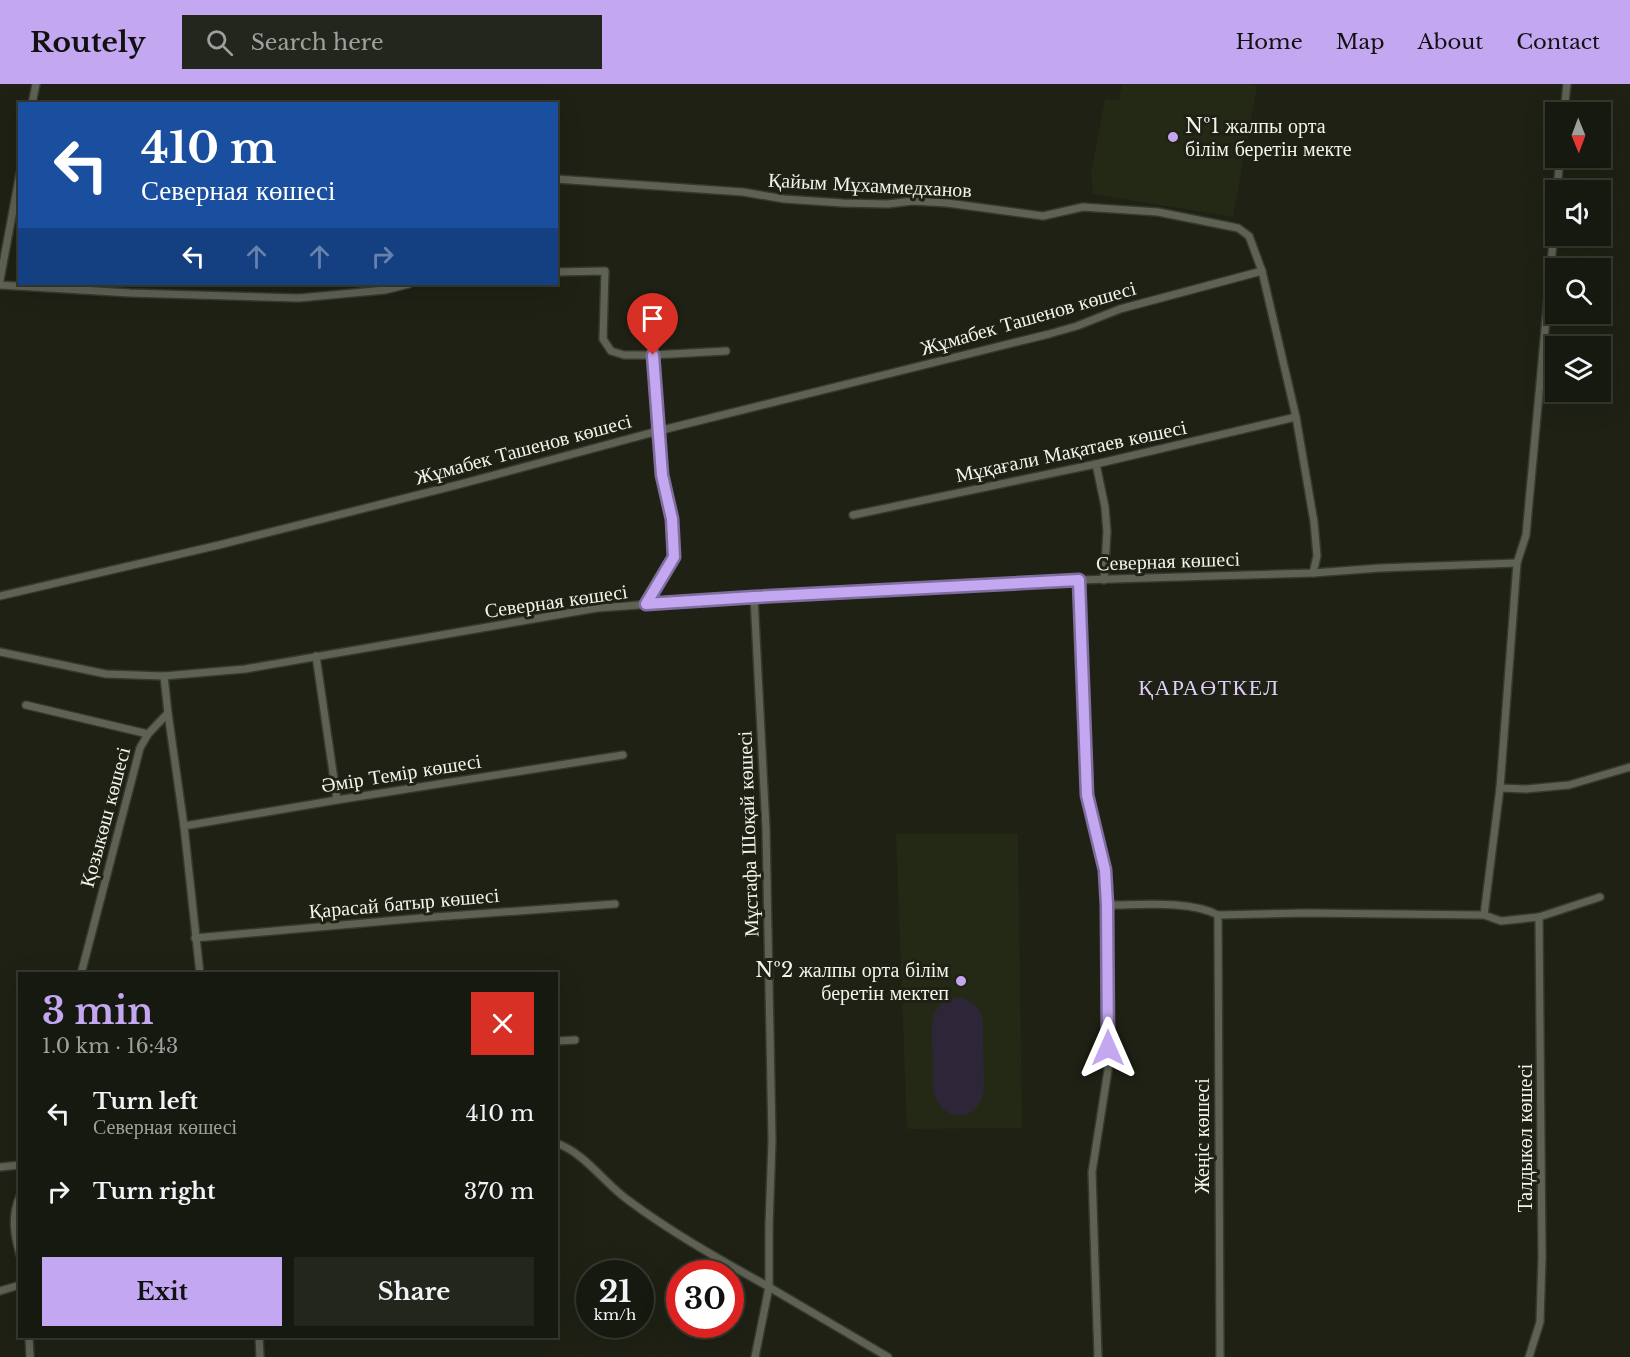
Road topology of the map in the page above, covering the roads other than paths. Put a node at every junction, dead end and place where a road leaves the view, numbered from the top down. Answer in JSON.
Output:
{"nodes":[{"id":1,"x":36,"y":84,"type":"edge"},
{"id":2,"x":1567,"y":84,"type":"edge"},
{"id":3,"x":32,"y":102,"type":"edge"},
{"id":4,"x":1565,"y":102,"type":"edge"},
{"id":5,"x":558,"y":179,"type":"edge"},
{"id":6,"x":18,"y":184,"type":"edge"},
{"id":7,"x":1553,"y":246,"type":"edge"},
{"id":8,"x":1262,"y":271,"type":"junction"},
{"id":9,"x":558,"y":272,"type":"edge"},
{"id":10,"x":0,"y":280,"type":"edge"},
{"id":11,"x":0,"y":285,"type":"edge"},
{"id":12,"x":405,"y":285,"type":"edge"},
{"id":13,"x":726,"y":351,"type":"dead end"},
{"id":14,"x":653,"y":355,"type":"junction"},
{"id":15,"x":1296,"y":417,"type":"junction"},
{"id":16,"x":658,"y":431,"type":"junction"},
{"id":17,"x":1096,"y":464,"type":"junction"},
{"id":18,"x":853,"y":514,"type":"dead end"},
{"id":19,"x":1517,"y":563,"type":"junction"},
{"id":20,"x":1313,"y":573,"type":"junction"},
{"id":21,"x":1079,"y":580,"type":"junction"},
{"id":22,"x":1104,"y":580,"type":"junction"},
{"id":23,"x":0,"y":596,"type":"edge"},
{"id":24,"x":754,"y":597,"type":"junction"},
{"id":25,"x":646,"y":604,"type":"junction"},
{"id":26,"x":0,"y":652,"type":"edge"},
{"id":27,"x":316,"y":656,"type":"junction"},
{"id":28,"x":165,"y":676,"type":"junction"},
{"id":29,"x":26,"y":705,"type":"dead end"},
{"id":30,"x":168,"y":712,"type":"junction"},
{"id":31,"x":148,"y":734,"type":"junction"},
{"id":32,"x":623,"y":755,"type":"dead end"},
{"id":33,"x":1630,"y":767,"type":"edge"},
{"id":34,"x":1500,"y":788,"type":"junction"},
{"id":35,"x":337,"y":800,"type":"junction"},
{"id":36,"x":184,"y":826,"type":"junction"},
{"id":37,"x":1600,"y":897,"type":"dead end"},
{"id":38,"x":615,"y":904,"type":"dead end"},
{"id":39,"x":1107,"y":905,"type":"junction"},
{"id":40,"x":1218,"y":915,"type":"junction"},
{"id":41,"x":1484,"y":915,"type":"junction"},
{"id":42,"x":1539,"y":916,"type":"junction"},
{"id":43,"x":195,"y":938,"type":"junction"},
{"id":44,"x":82,"y":972,"type":"edge"},
{"id":45,"x":200,"y":972,"type":"edge"},
{"id":46,"x":575,"y":1040,"type":"dead end"},
{"id":47,"x":558,"y":1041,"type":"edge"},
{"id":48,"x":558,"y":1144,"type":"edge"},
{"id":49,"x":18,"y":1165,"type":"edge"},
{"id":50,"x":0,"y":1167,"type":"edge"},
{"id":51,"x":18,"y":1200,"type":"edge"},
{"id":52,"x":18,"y":1247,"type":"edge"},
{"id":53,"x":18,"y":1286,"type":"edge"},
{"id":54,"x":769,"y":1287,"type":"junction"},
{"id":55,"x":0,"y":1292,"type":"edge"},
{"id":56,"x":29,"y":1338,"type":"edge"},
{"id":57,"x":259,"y":1338,"type":"edge"},
{"id":58,"x":30,"y":1357,"type":"edge"},
{"id":59,"x":260,"y":1357,"type":"edge"},
{"id":60,"x":754,"y":1357,"type":"edge"},
{"id":61,"x":888,"y":1357,"type":"edge"},
{"id":62,"x":1098,"y":1357,"type":"edge"},
{"id":63,"x":1220,"y":1357,"type":"edge"},
{"id":64,"x":1529,"y":1357,"type":"edge"}],
"edges":[{"from":1,"to":3,"type":"street"},
{"from":2,"to":4,"type":"street"},
{"from":5,"to":8,"type":"street","name":"Қайым Мұхаммедханов"},
{"from":6,"to":10,"type":"street"},
{"from":7,"to":19,"type":"street"},
{"from":8,"to":15,"type":"street"},
{"from":8,"to":16,"type":"street","name":"Жұмабек Ташенов көшесі"},
{"from":9,"to":14,"type":"street"},
{"from":11,"to":12,"type":"street"},
{"from":13,"to":14,"type":"street"},
{"from":14,"to":16,"type":"street"},
{"from":15,"to":17,"type":"street","name":"Мұқағали Мақатаев көшесі"},
{"from":15,"to":20,"type":"street"},
{"from":16,"to":23,"type":"street","name":"Жұмабек Ташенов көшесі"},
{"from":16,"to":25,"type":"street"},
{"from":17,"to":18,"type":"street","name":"Мұқағали Мақатаев көшесі"},
{"from":17,"to":22,"type":"street"},
{"from":19,"to":20,"type":"street","name":"Северная көшесі"},
{"from":19,"to":34,"type":"street"},
{"from":20,"to":22,"type":"street","name":"Северная көшесі"},
{"from":21,"to":22,"type":"street","name":"Северная көшесі"},
{"from":21,"to":24,"type":"street","name":"Северная көшесі"},
{"from":21,"to":39,"type":"street"},
{"from":24,"to":25,"type":"street","name":"Северная көшесі"},
{"from":24,"to":54,"type":"street","name":"Мұстафа Шоқай көшесі"},
{"from":25,"to":27,"type":"street","name":"Северная көшесі"},
{"from":26,"to":28,"type":"street","name":"Северная көшесі"},
{"from":27,"to":28,"type":"street","name":"Северная көшесі"},
{"from":27,"to":35,"type":"street"},
{"from":28,"to":30,"type":"street"},
{"from":29,"to":31,"type":"street"},
{"from":30,"to":31,"type":"street","name":"Қозыкөш көшесі"},
{"from":30,"to":36,"type":"street"},
{"from":31,"to":44,"type":"street","name":"Қозыкөш көшесі"},
{"from":32,"to":35,"type":"street","name":"Әмір Темір көшесі"},
{"from":33,"to":34,"type":"street"},
{"from":34,"to":41,"type":"street"},
{"from":35,"to":36,"type":"street","name":"Әмір Темір көшесі"},
{"from":36,"to":43,"type":"street"},
{"from":37,"to":42,"type":"street"},
{"from":38,"to":43,"type":"street","name":"Қарасай батыр көшесі"},
{"from":39,"to":40,"type":"street"},
{"from":39,"to":62,"type":"street"},
{"from":40,"to":41,"type":"street"},
{"from":40,"to":63,"type":"street","name":"Жеңіс көшесі"},
{"from":41,"to":42,"type":"street"},
{"from":42,"to":64,"type":"street","name":"Талдыкөл көшесі"},
{"from":43,"to":45,"type":"street"},
{"from":46,"to":47,"type":"street"},
{"from":48,"to":54,"type":"street"},
{"from":49,"to":50,"type":"street"},
{"from":51,"to":52,"type":"street"},
{"from":53,"to":55,"type":"street"},
{"from":54,"to":60,"type":"street","name":"Мұстафа Шоқай көшесі"},
{"from":54,"to":61,"type":"street"},
{"from":56,"to":58,"type":"street"},
{"from":57,"to":59,"type":"street"}]}
